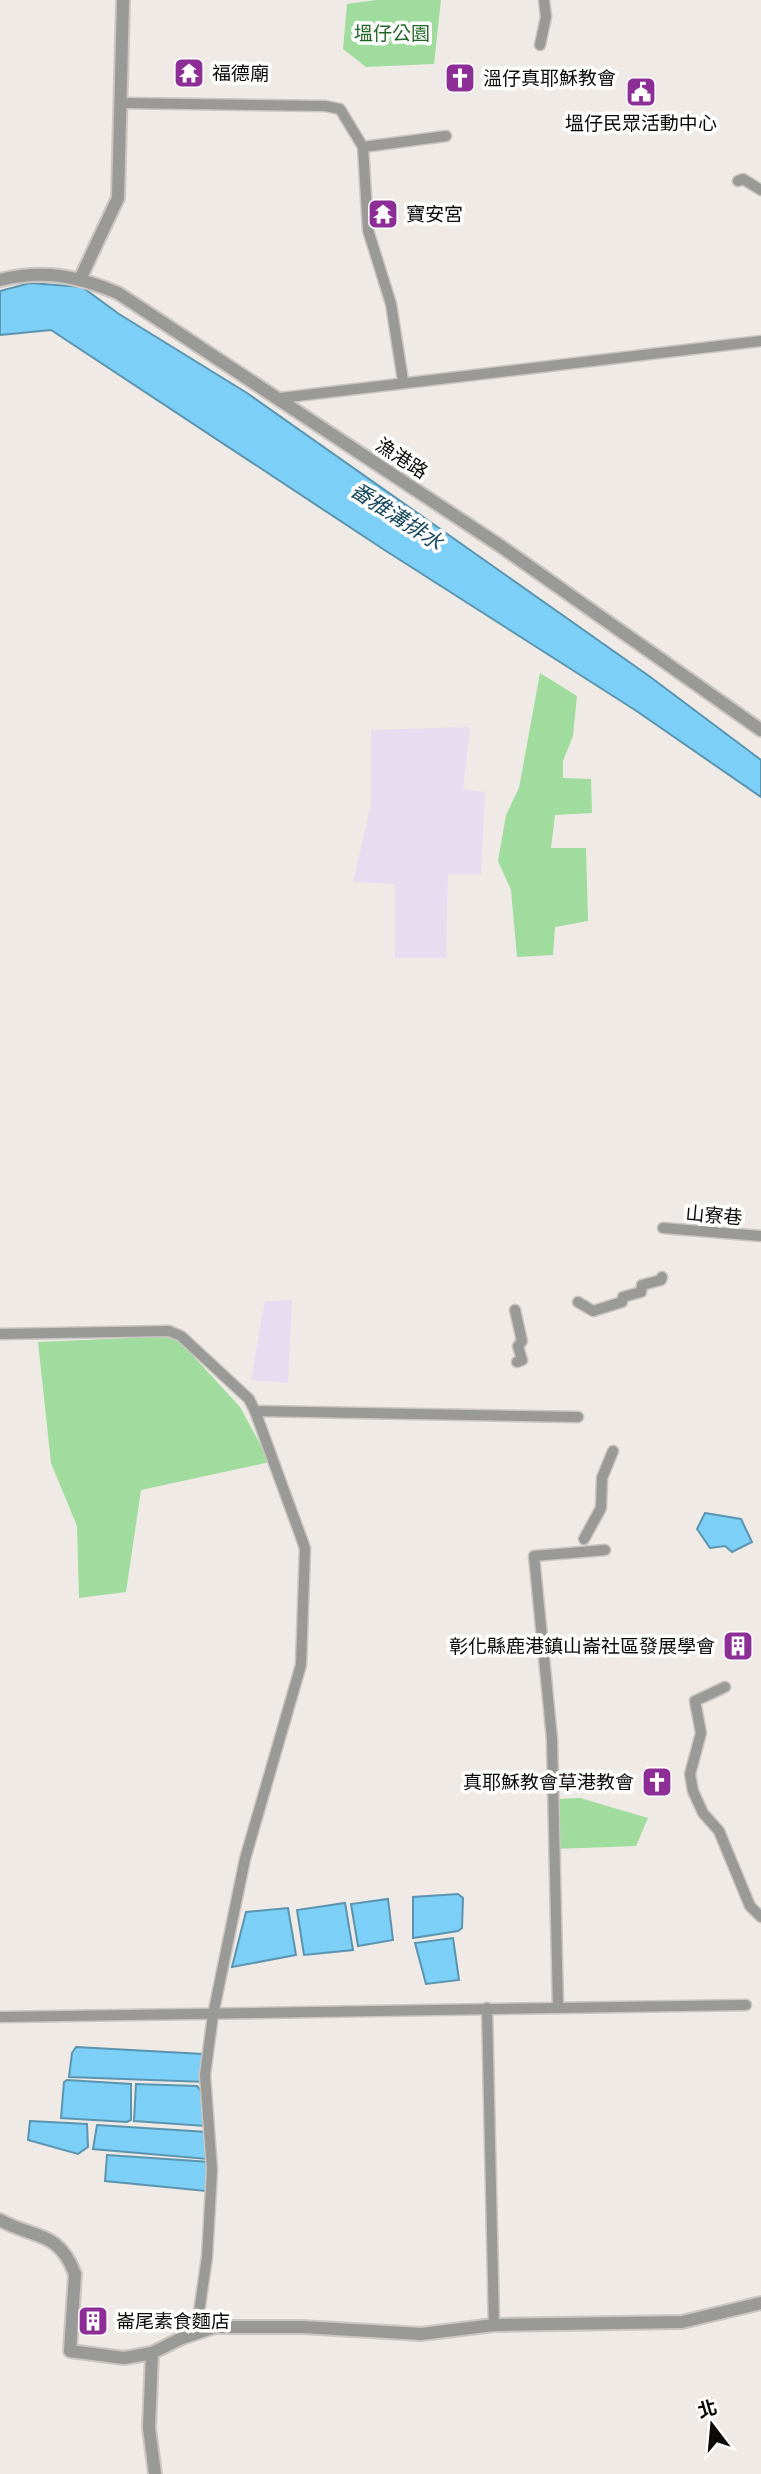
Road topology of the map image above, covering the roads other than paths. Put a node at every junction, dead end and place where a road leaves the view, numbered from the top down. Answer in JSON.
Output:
{"nodes":[{"id":1,"x":123,"y":0,"type":"edge"},
{"id":2,"x":544,"y":0,"type":"edge"},
{"id":3,"x":540,"y":45,"type":"dead end"},
{"id":4,"x":122,"y":103,"type":"junction"},
{"id":5,"x":446,"y":136,"type":"dead end"},
{"id":6,"x":363,"y":147,"type":"junction"},
{"id":7,"x":738,"y":181,"type":"dead end"},
{"id":8,"x":761,"y":190,"type":"edge"},
{"id":9,"x":80,"y":278,"type":"junction"},
{"id":10,"x":0,"y":280,"type":"edge"},
{"id":11,"x":761,"y":341,"type":"edge"},
{"id":12,"x":403,"y":382,"type":"junction"},
{"id":13,"x":280,"y":398,"type":"junction"},
{"id":14,"x":761,"y":730,"type":"edge"},
{"id":15,"x":663,"y":1228,"type":"dead end"},
{"id":16,"x":761,"y":1236,"type":"edge"},
{"id":17,"x":662,"y":1276,"type":"dead end"},
{"id":18,"x":578,"y":1302,"type":"dead end"},
{"id":19,"x":515,"y":1310,"type":"dead end"},
{"id":20,"x":0,"y":1334,"type":"edge"},
{"id":21,"x":517,"y":1362,"type":"dead end"},
{"id":22,"x":255,"y":1411,"type":"junction"},
{"id":23,"x":578,"y":1417,"type":"dead end"},
{"id":24,"x":613,"y":1451,"type":"dead end"},
{"id":25,"x":584,"y":1539,"type":"dead end"},
{"id":26,"x":605,"y":1550,"type":"dead end"},
{"id":27,"x":726,"y":1687,"type":"dead end"},
{"id":28,"x":761,"y":1917,"type":"edge"},
{"id":29,"x":746,"y":2006,"type":"dead end"},
{"id":30,"x":558,"y":2007,"type":"junction"},
{"id":31,"x":487,"y":2008,"type":"junction"},
{"id":32,"x":213,"y":2015,"type":"junction"},
{"id":33,"x":0,"y":2017,"type":"edge"},
{"id":34,"x":0,"y":2220,"type":"edge"},
{"id":35,"x":761,"y":2303,"type":"edge"},
{"id":36,"x":494,"y":2325,"type":"junction"},
{"id":37,"x":195,"y":2333,"type":"junction"},
{"id":38,"x":152,"y":2353,"type":"junction"},
{"id":39,"x":156,"y":2474,"type":"edge"}],
"edges":[{"from":1,"to":4,"type":"street"},
{"from":2,"to":3,"type":"street"},
{"from":4,"to":6,"type":"street"},
{"from":4,"to":9,"type":"street"},
{"from":5,"to":6,"type":"street"},
{"from":6,"to":12,"type":"street"},
{"from":7,"to":8,"type":"street"},
{"from":9,"to":10,"type":"street","name":"漁港路"},
{"from":9,"to":13,"type":"street","name":"漁港路"},
{"from":11,"to":12,"type":"street"},
{"from":12,"to":13,"type":"street"},
{"from":13,"to":14,"type":"street","name":"漁港路"},
{"from":15,"to":16,"type":"street","name":"山寮巷"},
{"from":17,"to":18,"type":"street"},
{"from":19,"to":21,"type":"street"},
{"from":20,"to":22,"type":"street"},
{"from":22,"to":23,"type":"street"},
{"from":22,"to":32,"type":"street"},
{"from":24,"to":25,"type":"street"},
{"from":26,"to":30,"type":"street"},
{"from":27,"to":28,"type":"street"},
{"from":29,"to":30,"type":"street"},
{"from":30,"to":31,"type":"street"},
{"from":31,"to":32,"type":"street"},
{"from":31,"to":36,"type":"street"},
{"from":32,"to":33,"type":"street"},
{"from":32,"to":37,"type":"street"},
{"from":34,"to":38,"type":"street"},
{"from":35,"to":36,"type":"street"},
{"from":36,"to":37,"type":"street"},
{"from":37,"to":38,"type":"street"},
{"from":38,"to":39,"type":"street"}]}
